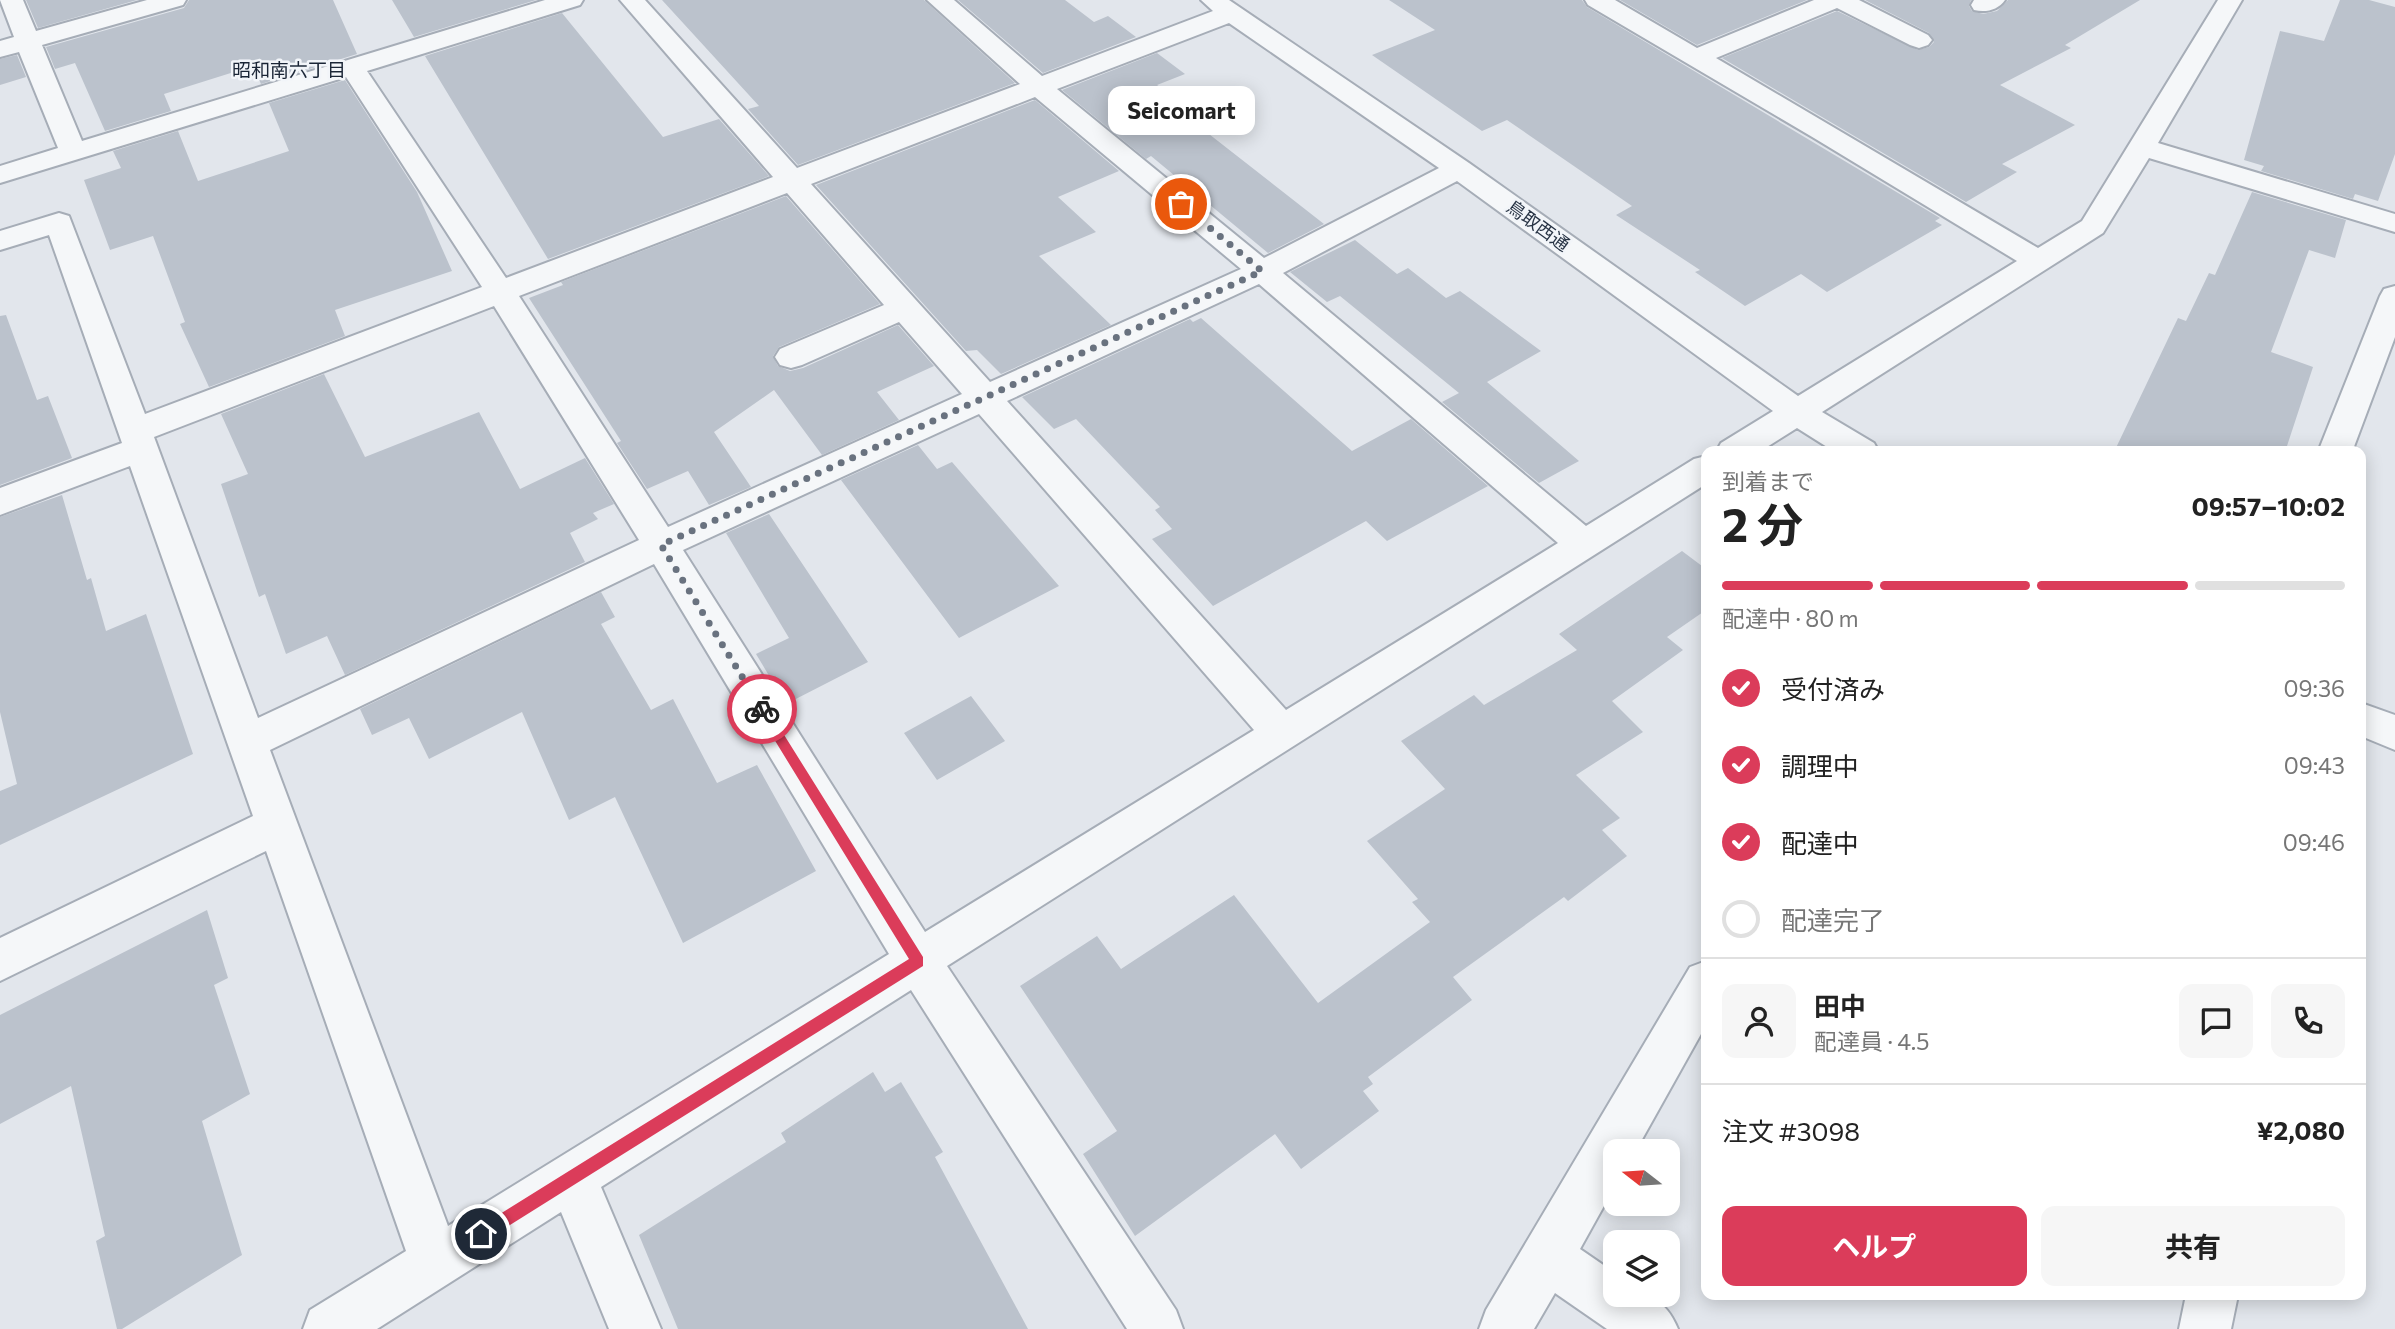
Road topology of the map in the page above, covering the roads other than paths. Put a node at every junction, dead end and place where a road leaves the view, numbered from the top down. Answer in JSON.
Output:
{"nodes":[{"id":1,"x":10,"y":0,"type":"edge"},
{"id":2,"x":174,"y":0,"type":"edge"},
{"id":3,"x":571,"y":0,"type":"edge"},
{"id":4,"x":632,"y":0,"type":"edge"},
{"id":5,"x":939,"y":0,"type":"edge"},
{"id":6,"x":1597,"y":0,"type":"edge"},
{"id":7,"x":1837,"y":0,"type":"edge"},
{"id":8,"x":2230,"y":0,"type":"edge"},
{"id":9,"x":1223,"y":7,"type":"edge"},
{"id":10,"x":1919,"y":40,"type":"dead end"},
{"id":11,"x":27,"y":41,"type":"junction"},
{"id":12,"x":0,"y":49,"type":"edge"},
{"id":13,"x":1697,"y":57,"type":"junction"},
{"id":14,"x":352,"y":67,"type":"junction"},
{"id":15,"x":1040,"y":88,"type":"junction"},
{"id":16,"x":2140,"y":146,"type":"junction"},
{"id":17,"x":73,"y":152,"type":"junction"},
{"id":18,"x":1459,"y":169,"type":"junction"},
{"id":19,"x":0,"y":175,"type":"edge"},
{"id":20,"x":793,"y":181,"type":"junction"},
{"id":21,"x":2395,"y":223,"type":"edge"},
{"id":22,"x":0,"y":241,"type":"edge"},
{"id":23,"x":2038,"y":261,"type":"junction"},
{"id":24,"x":1262,"y":271,"type":"junction"},
{"id":25,"x":501,"y":293,"type":"junction"},
{"id":26,"x":2395,"y":296,"type":"edge"},
{"id":27,"x":905,"y":308,"type":"junction"},
{"id":28,"x":791,"y":358,"type":"dead end"},
{"id":29,"x":984,"y":397,"type":"junction"},
{"id":30,"x":1797,"y":412,"type":"junction"},
{"id":31,"x":138,"y":440,"type":"junction"},
{"id":32,"x":1742,"y":446,"type":"edge"},
{"id":33,"x":1853,"y":446,"type":"edge"},
{"id":34,"x":2337,"y":446,"type":"edge"},
{"id":35,"x":1701,"y":471,"type":"edge"},
{"id":36,"x":0,"y":502,"type":"edge"},
{"id":37,"x":1584,"y":544,"type":"junction"},
{"id":38,"x":661,"y":545,"type":"junction"},
{"id":39,"x":2366,"y":721,"type":"edge"},
{"id":40,"x":2395,"y":733,"type":"edge"},
{"id":41,"x":1282,"y":734,"type":"junction"},
{"id":42,"x":247,"y":742,"type":"junction"},
{"id":43,"x":277,"y":825,"type":"junction"},
{"id":44,"x":0,"y":960,"type":"edge"},
{"id":45,"x":918,"y":961,"type":"junction"},
{"id":46,"x":1701,"y":991,"type":"edge"},
{"id":47,"x":572,"y":1178,"type":"junction"},
{"id":48,"x":1547,"y":1257,"type":"junction"},
{"id":49,"x":436,"y":1263,"type":"junction"},
{"id":50,"x":2211,"y":1300,"type":"edge"},
{"id":51,"x":329,"y":1329,"type":"edge"},
{"id":52,"x":635,"y":1329,"type":"edge"},
{"id":53,"x":1157,"y":1329,"type":"edge"},
{"id":54,"x":1505,"y":1329,"type":"edge"},
{"id":55,"x":1652,"y":1329,"type":"edge"},
{"id":56,"x":2205,"y":1329,"type":"edge"}],
"edges":[{"from":1,"to":11,"type":"street"},
{"from":2,"to":11,"type":"street"},
{"from":3,"to":14,"type":"street"},
{"from":4,"to":20,"type":"street"},
{"from":5,"to":15,"type":"street"},
{"from":6,"to":13,"type":"street"},
{"from":7,"to":10,"type":"street"},
{"from":7,"to":13,"type":"street"},
{"from":8,"to":16,"type":"street"},
{"from":9,"to":15,"type":"street"},
{"from":9,"to":18,"type":"street","name":"鳥取西通"},
{"from":11,"to":12,"type":"street"},
{"from":11,"to":17,"type":"street"},
{"from":13,"to":23,"type":"street"},
{"from":14,"to":17,"type":"street"},
{"from":14,"to":25,"type":"street"},
{"from":15,"to":20,"type":"street"},
{"from":15,"to":24,"type":"street"},
{"from":16,"to":21,"type":"street"},
{"from":16,"to":23,"type":"street"},
{"from":17,"to":19,"type":"street"},
{"from":18,"to":24,"type":"street"},
{"from":18,"to":30,"type":"street","name":"鳥取西通"},
{"from":20,"to":25,"type":"street"},
{"from":20,"to":27,"type":"street"},
{"from":22,"to":31,"type":"street"},
{"from":23,"to":30,"type":"street"},
{"from":24,"to":29,"type":"street"},
{"from":24,"to":37,"type":"street"},
{"from":25,"to":31,"type":"street"},
{"from":25,"to":38,"type":"street"},
{"from":26,"to":34,"type":"street"},
{"from":27,"to":28,"type":"street"},
{"from":27,"to":29,"type":"street"},
{"from":29,"to":38,"type":"street"},
{"from":29,"to":41,"type":"street"},
{"from":30,"to":32,"type":"street"},
{"from":30,"to":33,"type":"street","name":"鳥取西通"},
{"from":31,"to":36,"type":"street"},
{"from":31,"to":42,"type":"street"},
{"from":35,"to":37,"type":"street"},
{"from":37,"to":41,"type":"street"},
{"from":38,"to":42,"type":"street"},
{"from":38,"to":45,"type":"street"},
{"from":39,"to":40,"type":"street"},
{"from":41,"to":45,"type":"street"},
{"from":42,"to":43,"type":"street"},
{"from":43,"to":44,"type":"street"},
{"from":43,"to":49,"type":"street"},
{"from":45,"to":47,"type":"street"},
{"from":45,"to":53,"type":"street"},
{"from":46,"to":48,"type":"street"},
{"from":47,"to":49,"type":"street"},
{"from":47,"to":52,"type":"street"},
{"from":48,"to":54,"type":"street"},
{"from":48,"to":55,"type":"street"},
{"from":49,"to":51,"type":"street"},
{"from":50,"to":56,"type":"street"}]}
